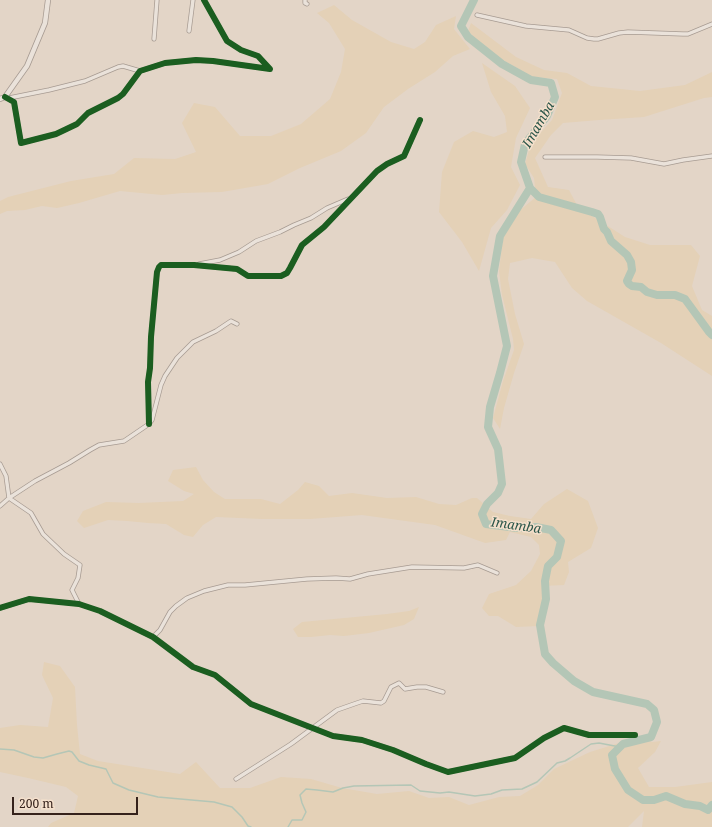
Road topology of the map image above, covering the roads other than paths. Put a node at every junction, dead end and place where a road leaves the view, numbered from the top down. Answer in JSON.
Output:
{"nodes":[{"id":1,"x":48,"y":0,"type":"edge"},
{"id":2,"x":157,"y":0,"type":"edge"},
{"id":3,"x":193,"y":0,"type":"edge"},
{"id":4,"x":204,"y":0,"type":"edge"},
{"id":5,"x":477,"y":15,"type":"dead end"},
{"id":6,"x":712,"y":24,"type":"edge"},
{"id":7,"x":189,"y":31,"type":"dead end"},
{"id":8,"x":154,"y":39,"type":"dead end"},
{"id":9,"x":140,"y":71,"type":"junction"},
{"id":10,"x":5,"y":98,"type":"edge"},
{"id":11,"x":420,"y":120,"type":"dead end"},
{"id":12,"x":712,"y":156,"type":"edge"},
{"id":13,"x":545,"y":157,"type":"dead end"},
{"id":14,"x":351,"y":197,"type":"junction"},
{"id":15,"x":194,"y":265,"type":"junction"},
{"id":16,"x":237,"y":324,"type":"dead end"},
{"id":17,"x":150,"y":424,"type":"junction"},
{"id":18,"x":0,"y":464,"type":"edge"},
{"id":19,"x":9,"y":498,"type":"junction"},
{"id":20,"x":0,"y":506,"type":"edge"},
{"id":21,"x":497,"y":574,"type":"dead end"},
{"id":22,"x":79,"y":604,"type":"junction"},
{"id":23,"x":0,"y":608,"type":"edge"},
{"id":24,"x":153,"y":637,"type":"junction"},
{"id":25,"x":443,"y":692,"type":"dead end"},
{"id":26,"x":313,"y":728,"type":"junction"},
{"id":27,"x":635,"y":735,"type":"dead end"},
{"id":28,"x":236,"y":779,"type":"dead end"}],
"edges":[{"from":1,"to":10,"type":"street"},
{"from":2,"to":8,"type":"street"},
{"from":3,"to":7,"type":"street"},
{"from":4,"to":9,"type":"street"},
{"from":5,"to":6,"type":"street"},
{"from":9,"to":10,"type":"street"},
{"from":9,"to":10,"type":"street"},
{"from":11,"to":14,"type":"street"},
{"from":12,"to":13,"type":"street"},
{"from":14,"to":15,"type":"street"},
{"from":14,"to":15,"type":"street"},
{"from":15,"to":17,"type":"street"},
{"from":16,"to":17,"type":"street"},
{"from":17,"to":19,"type":"street"},
{"from":18,"to":19,"type":"street"},
{"from":19,"to":20,"type":"street"},
{"from":19,"to":22,"type":"street"},
{"from":21,"to":24,"type":"street"},
{"from":22,"to":23,"type":"street"},
{"from":22,"to":24,"type":"street"},
{"from":24,"to":26,"type":"street"},
{"from":25,"to":26,"type":"street"},
{"from":26,"to":27,"type":"street"},
{"from":26,"to":28,"type":"street"}]}
